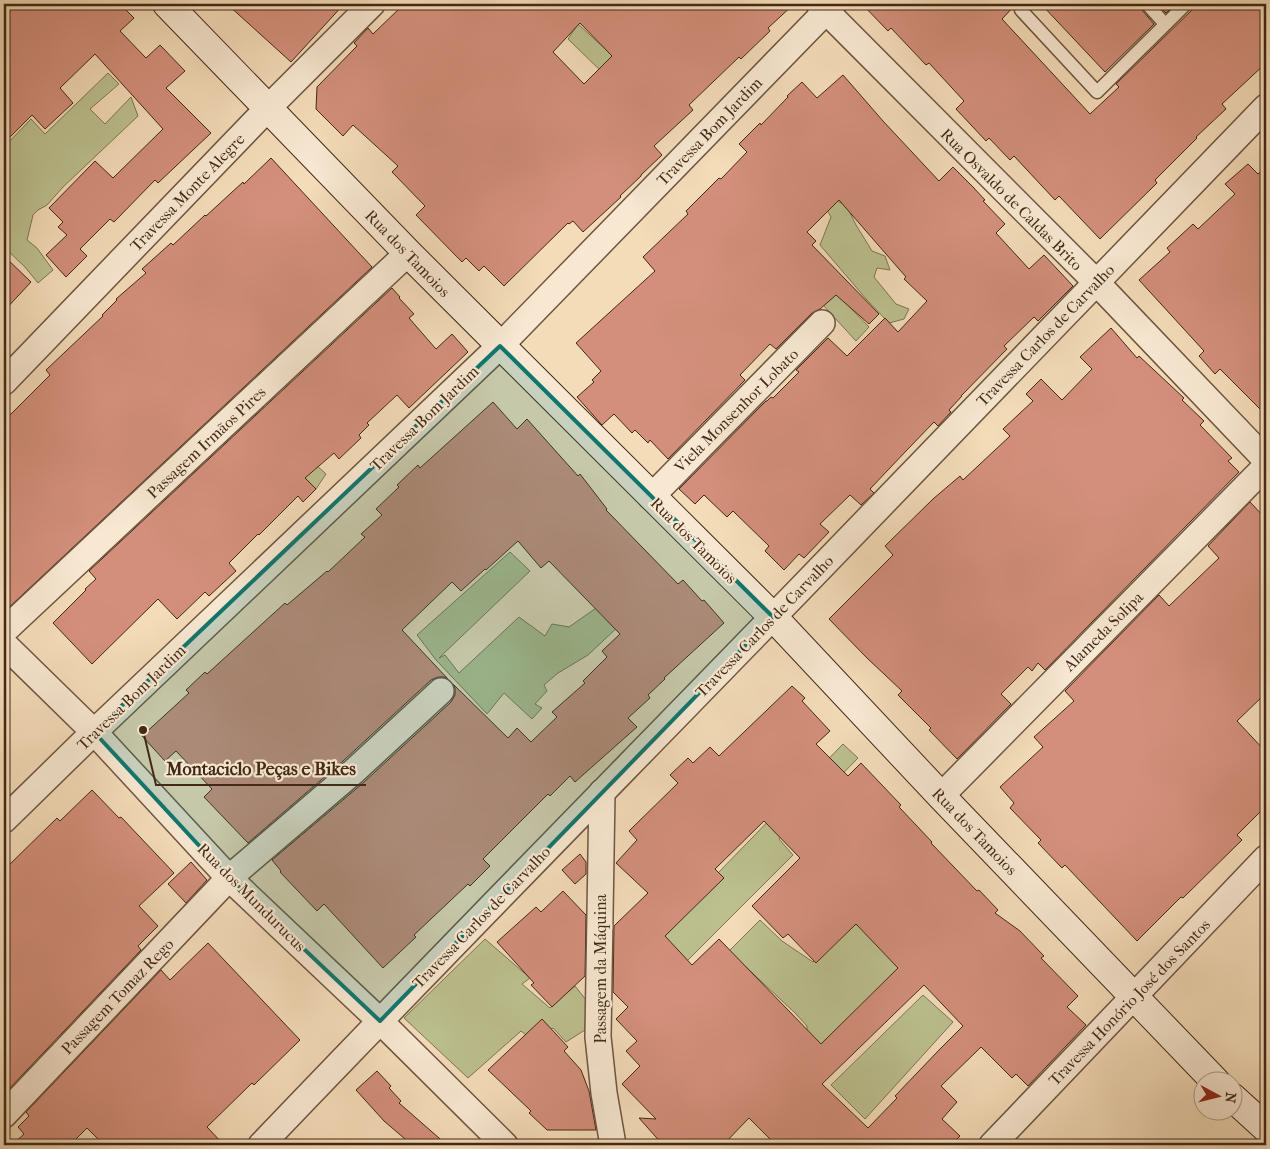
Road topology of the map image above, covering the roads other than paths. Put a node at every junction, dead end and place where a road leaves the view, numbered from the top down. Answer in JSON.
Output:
{"nodes":[{"id":1,"x":167,"y":4,"type":"edge"},
{"id":2,"x":372,"y":4,"type":"edge"},
{"id":3,"x":1027,"y":4,"type":"edge"},
{"id":4,"x":1147,"y":4,"type":"edge"},
{"id":5,"x":1186,"y":4,"type":"edge"},
{"id":6,"x":826,"y":6,"type":"edge"},
{"id":7,"x":1165,"y":24,"type":"junction"},
{"id":8,"x":1266,"y":107,"type":"edge"},
{"id":9,"x":268,"y":108,"type":"junction"},
{"id":10,"x":408,"y":253,"type":"junction"},
{"id":11,"x":1096,"y":282,"type":"junction"},
{"id":12,"x":822,"y":323,"type":"dead end"},
{"id":13,"x":500,"y":346,"type":"junction"},
{"id":14,"x":4,"y":382,"type":"edge"},
{"id":15,"x":1266,"y":460,"type":"edge"},
{"id":16,"x":1266,"y":466,"type":"edge"},
{"id":17,"x":651,"y":497,"type":"junction"},
{"id":18,"x":773,"y":617,"type":"junction"},
{"id":19,"x":4,"y":631,"type":"edge"},
{"id":20,"x":4,"y":644,"type":"edge"},
{"id":21,"x":441,"y":691,"type":"dead end"},
{"id":22,"x":94,"y":732,"type":"junction"},
{"id":23,"x":602,"y":792,"type":"junction"},
{"id":24,"x":941,"y":796,"type":"junction"},
{"id":25,"x":4,"y":820,"type":"edge"},
{"id":26,"x":1266,"y":858,"type":"edge"},
{"id":27,"x":229,"y":878,"type":"junction"},
{"id":28,"x":1134,"y":997,"type":"junction"},
{"id":29,"x":380,"y":1021,"type":"junction"},
{"id":30,"x":1206,"y":1072,"type":"edge"},
{"id":31,"x":1242,"y":1106,"type":"edge"},
{"id":32,"x":4,"y":1115,"type":"edge"},
{"id":33,"x":1266,"y":1128,"type":"edge"},
{"id":34,"x":261,"y":1145,"type":"edge"},
{"id":35,"x":504,"y":1145,"type":"edge"},
{"id":36,"x":613,"y":1145,"type":"edge"},
{"id":37,"x":992,"y":1145,"type":"edge"}],
"edges":[{"from":1,"to":9,"type":"street","name":"Rua dos Tamoios"},
{"from":2,"to":9,"type":"street","name":"Travessa Monte Alegre"},
{"from":3,"to":7,"type":"lane"},
{"from":4,"to":7,"type":"lane"},
{"from":5,"to":7,"type":"lane"},
{"from":6,"to":11,"type":"street","name":"Rua Osvaldo de Caldas Brito"},
{"from":6,"to":13,"type":"street","name":"Travessa Bom Jardim"},
{"from":8,"to":11,"type":"street","name":"Travessa Carlos de Carvalho"},
{"from":9,"to":10,"type":"street","name":"Rua dos Tamoios"},
{"from":9,"to":14,"type":"street","name":"Travessa Monte Alegre"},
{"from":10,"to":13,"type":"street","name":"Rua dos Tamoios"},
{"from":10,"to":19,"type":"street","name":"Passagem Irmãos Pires"},
{"from":11,"to":15,"type":"street","name":"Rua Osvaldo de Caldas Brito"},
{"from":11,"to":18,"type":"street","name":"Travessa Carlos de Carvalho"},
{"from":12,"to":17,"type":"street","name":"Viela Monsenhor Lobato"},
{"from":13,"to":17,"type":"street","name":"Rua dos Tamoios"},
{"from":13,"to":22,"type":"street","name":"Travessa Bom Jardim"},
{"from":16,"to":24,"type":"street","name":"Alameda Solipa"},
{"from":17,"to":18,"type":"street","name":"Rua dos Tamoios"},
{"from":18,"to":23,"type":"street","name":"Travessa Carlos de Carvalho"},
{"from":18,"to":24,"type":"street","name":"Rua dos Tamoios"},
{"from":20,"to":22,"type":"street","name":"Rua dos Mundurucus"},
{"from":21,"to":27,"type":"street","name":"Passagem Tomaz Rego"},
{"from":22,"to":25,"type":"street","name":"Travessa Bom Jardim"},
{"from":22,"to":27,"type":"street","name":"Rua dos Mundurucus"},
{"from":23,"to":29,"type":"street","name":"Travessa Carlos de Carvalho"},
{"from":23,"to":36,"type":"street","name":"Passagem da Máquina"},
{"from":24,"to":28,"type":"street","name":"Rua dos Tamoios"},
{"from":26,"to":28,"type":"street","name":"Travessa Honório José dos Santos"},
{"from":27,"to":29,"type":"street","name":"Rua dos Mundurucus"},
{"from":27,"to":32,"type":"street","name":"Passagem Tomaz Rego"},
{"from":28,"to":30,"type":"street","name":"Rua dos Tamoios"},
{"from":28,"to":37,"type":"street","name":"Travessa Honório José dos Santos"},
{"from":29,"to":34,"type":"street","name":"Travessa Carlos de Carvalho"},
{"from":29,"to":35,"type":"street","name":"Rua dos Mundurucus"},
{"from":31,"to":33,"type":"street"}]}
